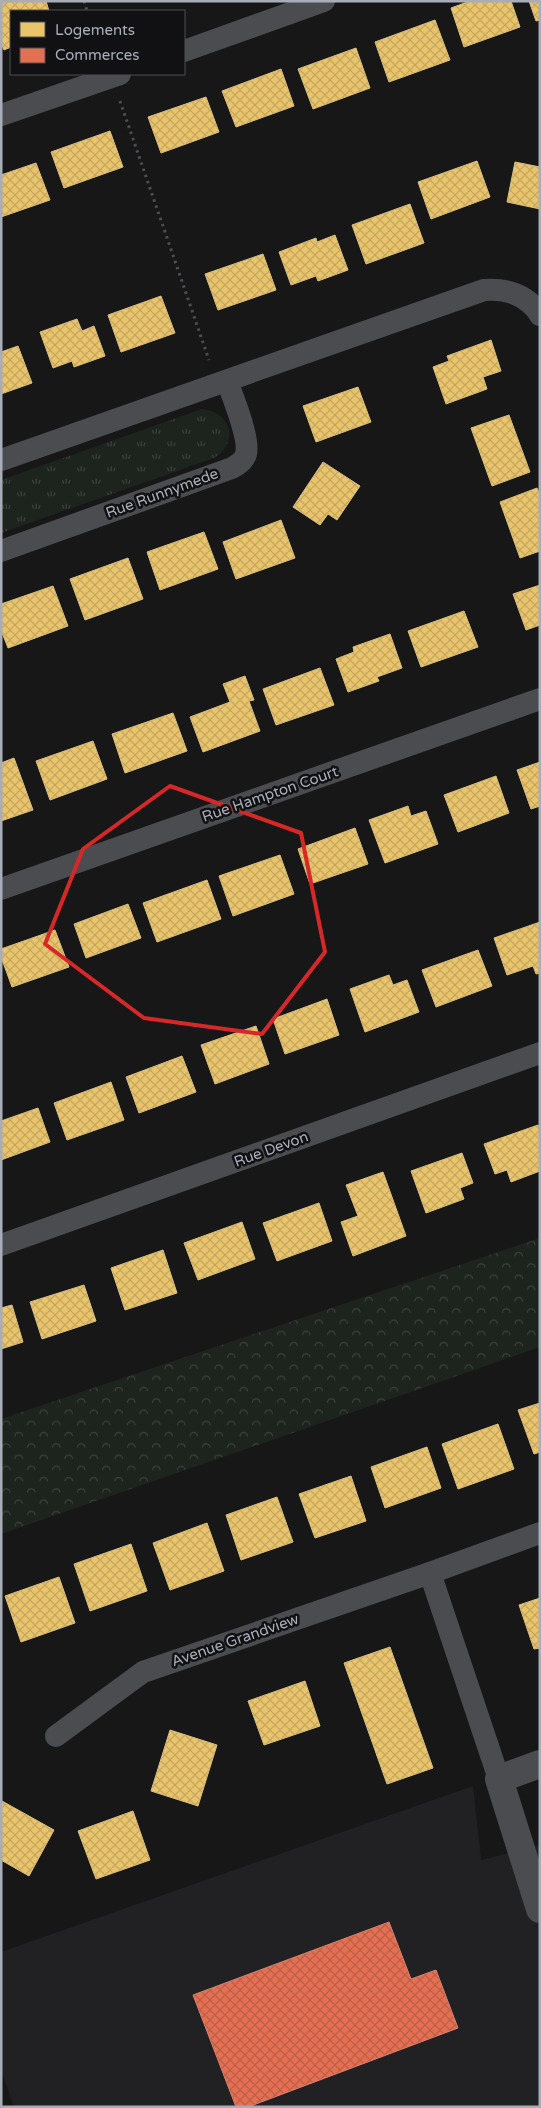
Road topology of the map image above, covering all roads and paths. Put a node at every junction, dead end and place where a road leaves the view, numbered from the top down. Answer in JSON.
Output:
{"nodes":[{"id":1,"x":324,"y":1,"type":"edge"},
{"id":2,"x":185,"y":51,"type":"edge"},
{"id":3,"x":119,"y":85,"type":"edge"},
{"id":4,"x":1,"y":115,"type":"edge"},
{"id":5,"x":540,"y":315,"type":"edge"},
{"id":6,"x":210,"y":362,"type":"dead end"},
{"id":7,"x":227,"y":380,"type":"junction"},
{"id":8,"x":1,"y":460,"type":"edge"},
{"id":9,"x":1,"y":551,"type":"edge"},
{"id":10,"x":540,"y":699,"type":"edge"},
{"id":11,"x":1,"y":889,"type":"edge"},
{"id":12,"x":540,"y":1053,"type":"edge"},
{"id":13,"x":1,"y":1245,"type":"edge"},
{"id":14,"x":540,"y":1533,"type":"edge"},
{"id":15,"x":430,"y":1574,"type":"junction"},
{"id":16,"x":56,"y":1736,"type":"dead end"},
{"id":17,"x":540,"y":1764,"type":"edge"},
{"id":18,"x":499,"y":1779,"type":"junction"},
{"id":19,"x":540,"y":1908,"type":"edge"}],
"edges":[{"from":1,"to":2,"type":"street"},
{"from":3,"to":4,"type":"street"},
{"from":3,"to":6,"type":"path"},
{"from":5,"to":7,"type":"street"},
{"from":7,"to":8,"type":"street"},
{"from":7,"to":9,"type":"street","name":"Rue Runnymede"},
{"from":10,"to":11,"type":"street","name":"Rue Hampton Court"},
{"from":12,"to":13,"type":"street","name":"Rue Devon"},
{"from":14,"to":15,"type":"street","name":"Avenue Grandview"},
{"from":15,"to":16,"type":"street","name":"Avenue Grandview"},
{"from":15,"to":18,"type":"street"},
{"from":17,"to":18,"type":"street"},
{"from":18,"to":19,"type":"street"}]}
